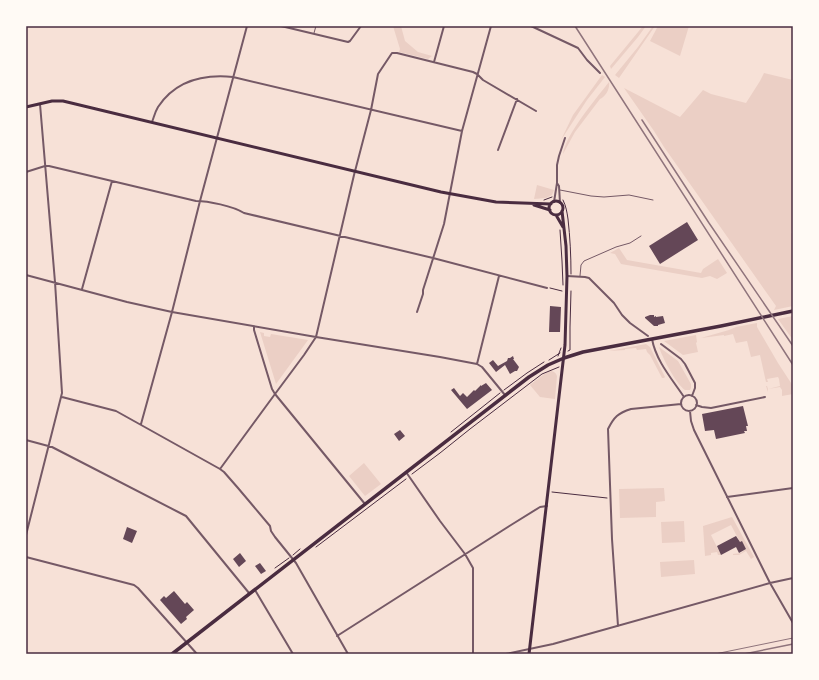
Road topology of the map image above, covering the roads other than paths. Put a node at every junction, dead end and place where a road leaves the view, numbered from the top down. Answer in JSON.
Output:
{"nodes":[{"id":1,"x":247,"y":26,"type":"edge"},
{"id":2,"x":281,"y":26,"type":"edge"},
{"id":3,"x":316,"y":26,"type":"edge"},
{"id":4,"x":361,"y":26,"type":"edge"},
{"id":5,"x":444,"y":26,"type":"edge"},
{"id":6,"x":491,"y":26,"type":"edge"},
{"id":7,"x":532,"y":26,"type":"edge"},
{"id":8,"x":314,"y":34,"type":"junction"},
{"id":9,"x":434,"y":62,"type":"junction"},
{"id":10,"x":600,"y":73,"type":"dead end"},
{"id":11,"x":477,"y":74,"type":"junction"},
{"id":12,"x":233,"y":77,"type":"junction"},
{"id":13,"x":516,"y":99,"type":"junction"},
{"id":14,"x":40,"y":104,"type":"junction"},
{"id":15,"x":26,"y":107,"type":"edge"},
{"id":16,"x":371,"y":110,"type":"junction"},
{"id":17,"x":536,"y":111,"type":"dead end"},
{"id":18,"x":152,"y":122,"type":"junction"},
{"id":19,"x":462,"y":131,"type":"junction"},
{"id":20,"x":217,"y":137,"type":"junction"},
{"id":21,"x":565,"y":138,"type":"dead end"},
{"id":22,"x":498,"y":150,"type":"dead end"},
{"id":23,"x":45,"y":166,"type":"junction"},
{"id":24,"x":355,"y":171,"type":"junction"},
{"id":25,"x":26,"y":172,"type":"edge"},
{"id":26,"x":112,"y":181,"type":"junction"},
{"id":27,"x":557,"y":183,"type":"junction"},
{"id":28,"x":560,"y":190,"type":"junction"},
{"id":29,"x":450,"y":193,"type":"junction"},
{"id":30,"x":653,"y":200,"type":"dead end"},
{"id":31,"x":200,"y":201,"type":"junction"},
{"id":32,"x":560,"y":202,"type":"junction"},
{"id":33,"x":530,"y":203,"type":"junction"},
{"id":34,"x":552,"y":203,"type":"junction"},
{"id":35,"x":550,"y":210,"type":"junction"},
{"id":36,"x":562,"y":211,"type":"junction"},
{"id":37,"x":556,"y":215,"type":"junction"},
{"id":38,"x":564,"y":231,"type":"junction"},
{"id":39,"x":340,"y":236,"type":"junction"},
{"id":40,"x":641,"y":236,"type":"dead end"},
{"id":41,"x":433,"y":258,"type":"junction"},
{"id":42,"x":26,"y":275,"type":"edge"},
{"id":43,"x":499,"y":275,"type":"junction"},
{"id":44,"x":567,"y":276,"type":"junction"},
{"id":45,"x":580,"y":276,"type":"junction"},
{"id":46,"x":55,"y":282,"type":"junction"},
{"id":47,"x":547,"y":288,"type":"road end"},
{"id":48,"x":82,"y":289,"type":"junction"},
{"id":49,"x":172,"y":312,"type":"junction"},
{"id":50,"x":417,"y":312,"type":"dead end"},
{"id":51,"x":793,"y":312,"type":"edge"},
{"id":52,"x":254,"y":326,"type":"junction"},
{"id":53,"x":316,"y":337,"type":"junction"},
{"id":54,"x":650,"y":339,"type":"junction"},
{"id":55,"x":661,"y":344,"type":"dead end"},
{"id":56,"x":564,"y":358,"type":"junction"},
{"id":57,"x":477,"y":364,"type":"junction"},
{"id":58,"x":275,"y":394,"type":"junction"},
{"id":59,"x":505,"y":396,"type":"junction"},
{"id":60,"x":692,"y":396,"type":"junction"},
{"id":61,"x":62,"y":397,"type":"junction"},
{"id":62,"x":684,"y":397,"type":"junction"},
{"id":63,"x":765,"y":397,"type":"dead end"},
{"id":64,"x":681,"y":404,"type":"junction"},
{"id":65,"x":696,"y":405,"type":"junction"},
{"id":66,"x":690,"y":411,"type":"junction"},
{"id":67,"x":141,"y":424,"type":"junction"},
{"id":68,"x":26,"y":440,"type":"edge"},
{"id":69,"x":49,"y":446,"type":"junction"},
{"id":70,"x":220,"y":469,"type":"junction"},
{"id":71,"x":407,"y":476,"type":"junction"},
{"id":72,"x":793,"y":488,"type":"edge"},
{"id":73,"x":727,"y":497,"type":"junction"},
{"id":74,"x":366,"y":505,"type":"junction"},
{"id":75,"x":547,"y":506,"type":"junction"},
{"id":76,"x":26,"y":535,"type":"edge"},
{"id":77,"x":465,"y":554,"type":"junction"},
{"id":78,"x":26,"y":557,"type":"edge"},
{"id":79,"x":294,"y":560,"type":"junction"},
{"id":80,"x":793,"y":578,"type":"edge"},
{"id":81,"x":770,"y":583,"type":"junction"},
{"id":82,"x":255,"y":590,"type":"junction"},
{"id":83,"x":250,"y":594,"type":"junction"},
{"id":84,"x":793,"y":623,"type":"edge"},
{"id":85,"x":618,"y":626,"type":"junction"},
{"id":86,"x":337,"y":636,"type":"junction"},
{"id":87,"x":187,"y":642,"type":"junction"},
{"id":88,"x":530,"y":649,"type":"junction"},
{"id":89,"x":172,"y":654,"type":"edge"},
{"id":90,"x":197,"y":654,"type":"edge"},
{"id":91,"x":293,"y":654,"type":"edge"},
{"id":92,"x":348,"y":654,"type":"edge"},
{"id":93,"x":473,"y":654,"type":"edge"},
{"id":94,"x":506,"y":654,"type":"edge"},
{"id":95,"x":530,"y":654,"type":"edge"}],
"edges":[{"from":1,"to":12,"type":"street"},
{"from":2,"to":8,"type":"street"},
{"from":3,"to":8,"type":"lane"},
{"from":4,"to":8,"type":"street"},
{"from":5,"to":9,"type":"street"},
{"from":6,"to":11,"type":"street"},
{"from":7,"to":10,"type":"street"},
{"from":9,"to":11,"type":"street"},
{"from":9,"to":16,"type":"street"},
{"from":11,"to":13,"type":"street"},
{"from":11,"to":19,"type":"street"},
{"from":12,"to":16,"type":"street"},
{"from":12,"to":18,"type":"street"},
{"from":12,"to":20,"type":"street"},
{"from":13,"to":17,"type":"street"},
{"from":13,"to":22,"type":"street"},
{"from":14,"to":15,"type":"main road"},
{"from":14,"to":18,"type":"main road"},
{"from":14,"to":23,"type":"street"},
{"from":16,"to":19,"type":"street"},
{"from":16,"to":24,"type":"street"},
{"from":18,"to":20,"type":"main road"},
{"from":19,"to":29,"type":"street"},
{"from":20,"to":24,"type":"main road"},
{"from":20,"to":31,"type":"street"},
{"from":21,"to":27,"type":"street"},
{"from":23,"to":25,"type":"street"},
{"from":23,"to":26,"type":"street"},
{"from":23,"to":46,"type":"street"},
{"from":24,"to":29,"type":"main road"},
{"from":24,"to":39,"type":"street"},
{"from":26,"to":31,"type":"street"},
{"from":26,"to":48,"type":"street"},
{"from":27,"to":28,"type":"street"},
{"from":27,"to":34,"type":"street"},
{"from":28,"to":30,"type":"lane"},
{"from":28,"to":32,"type":"street"},
{"from":29,"to":33,"type":"main road"},
{"from":29,"to":41,"type":"street"},
{"from":31,"to":39,"type":"street"},
{"from":31,"to":49,"type":"street"},
{"from":32,"to":34,"type":"main road"},
{"from":32,"to":36,"type":"main road"},
{"from":33,"to":34,"type":"main road"},
{"from":33,"to":35,"type":"main road"},
{"from":34,"to":35,"type":"main road"},
{"from":35,"to":37,"type":"main road"},
{"from":36,"to":37,"type":"main road"},
{"from":36,"to":38,"type":"main road"},
{"from":37,"to":38,"type":"main road"},
{"from":38,"to":44,"type":"main road"},
{"from":39,"to":41,"type":"street"},
{"from":39,"to":53,"type":"street"},
{"from":40,"to":45,"type":"lane"},
{"from":41,"to":43,"type":"street"},
{"from":41,"to":50,"type":"street"},
{"from":42,"to":46,"type":"street"},
{"from":43,"to":47,"type":"street"},
{"from":43,"to":57,"type":"street"},
{"from":44,"to":45,"type":"street"},
{"from":44,"to":56,"type":"main road"},
{"from":45,"to":54,"type":"street"},
{"from":46,"to":48,"type":"street"},
{"from":46,"to":61,"type":"street"},
{"from":48,"to":49,"type":"street"},
{"from":49,"to":52,"type":"street"},
{"from":49,"to":67,"type":"street"},
{"from":51,"to":54,"type":"main road"},
{"from":52,"to":53,"type":"street"},
{"from":52,"to":58,"type":"street"},
{"from":53,"to":57,"type":"street"},
{"from":53,"to":58,"type":"street"},
{"from":54,"to":56,"type":"main road"},
{"from":54,"to":62,"type":"street"},
{"from":55,"to":60,"type":"street"},
{"from":56,"to":59,"type":"main road"},
{"from":56,"to":75,"type":"main road"},
{"from":57,"to":59,"type":"street"},
{"from":58,"to":70,"type":"street"},
{"from":58,"to":74,"type":"street"},
{"from":59,"to":71,"type":"main road"},
{"from":60,"to":62,"type":"street"},
{"from":60,"to":65,"type":"street"},
{"from":61,"to":67,"type":"street"},
{"from":61,"to":69,"type":"street"},
{"from":62,"to":64,"type":"street"},
{"from":63,"to":65,"type":"street"},
{"from":64,"to":66,"type":"street"},
{"from":64,"to":85,"type":"street"},
{"from":65,"to":66,"type":"street"},
{"from":66,"to":73,"type":"street"},
{"from":67,"to":70,"type":"street"},
{"from":68,"to":69,"type":"street"},
{"from":69,"to":76,"type":"street"},
{"from":69,"to":83,"type":"street"},
{"from":70,"to":79,"type":"street"},
{"from":71,"to":74,"type":"main road"},
{"from":71,"to":77,"type":"street"},
{"from":72,"to":73,"type":"street"},
{"from":73,"to":81,"type":"street"},
{"from":74,"to":79,"type":"main road"},
{"from":75,"to":77,"type":"street"},
{"from":75,"to":88,"type":"main road"},
{"from":77,"to":86,"type":"street"},
{"from":77,"to":93,"type":"street"},
{"from":78,"to":87,"type":"street"},
{"from":79,"to":82,"type":"main road"},
{"from":79,"to":86,"type":"street"},
{"from":80,"to":81,"type":"street"},
{"from":81,"to":84,"type":"street"},
{"from":81,"to":85,"type":"street"},
{"from":82,"to":83,"type":"main road"},
{"from":82,"to":91,"type":"street"},
{"from":83,"to":87,"type":"main road"},
{"from":85,"to":88,"type":"street"},
{"from":86,"to":92,"type":"street"},
{"from":87,"to":89,"type":"main road"},
{"from":87,"to":90,"type":"street"},
{"from":88,"to":94,"type":"street"},
{"from":88,"to":95,"type":"main road"}]}
